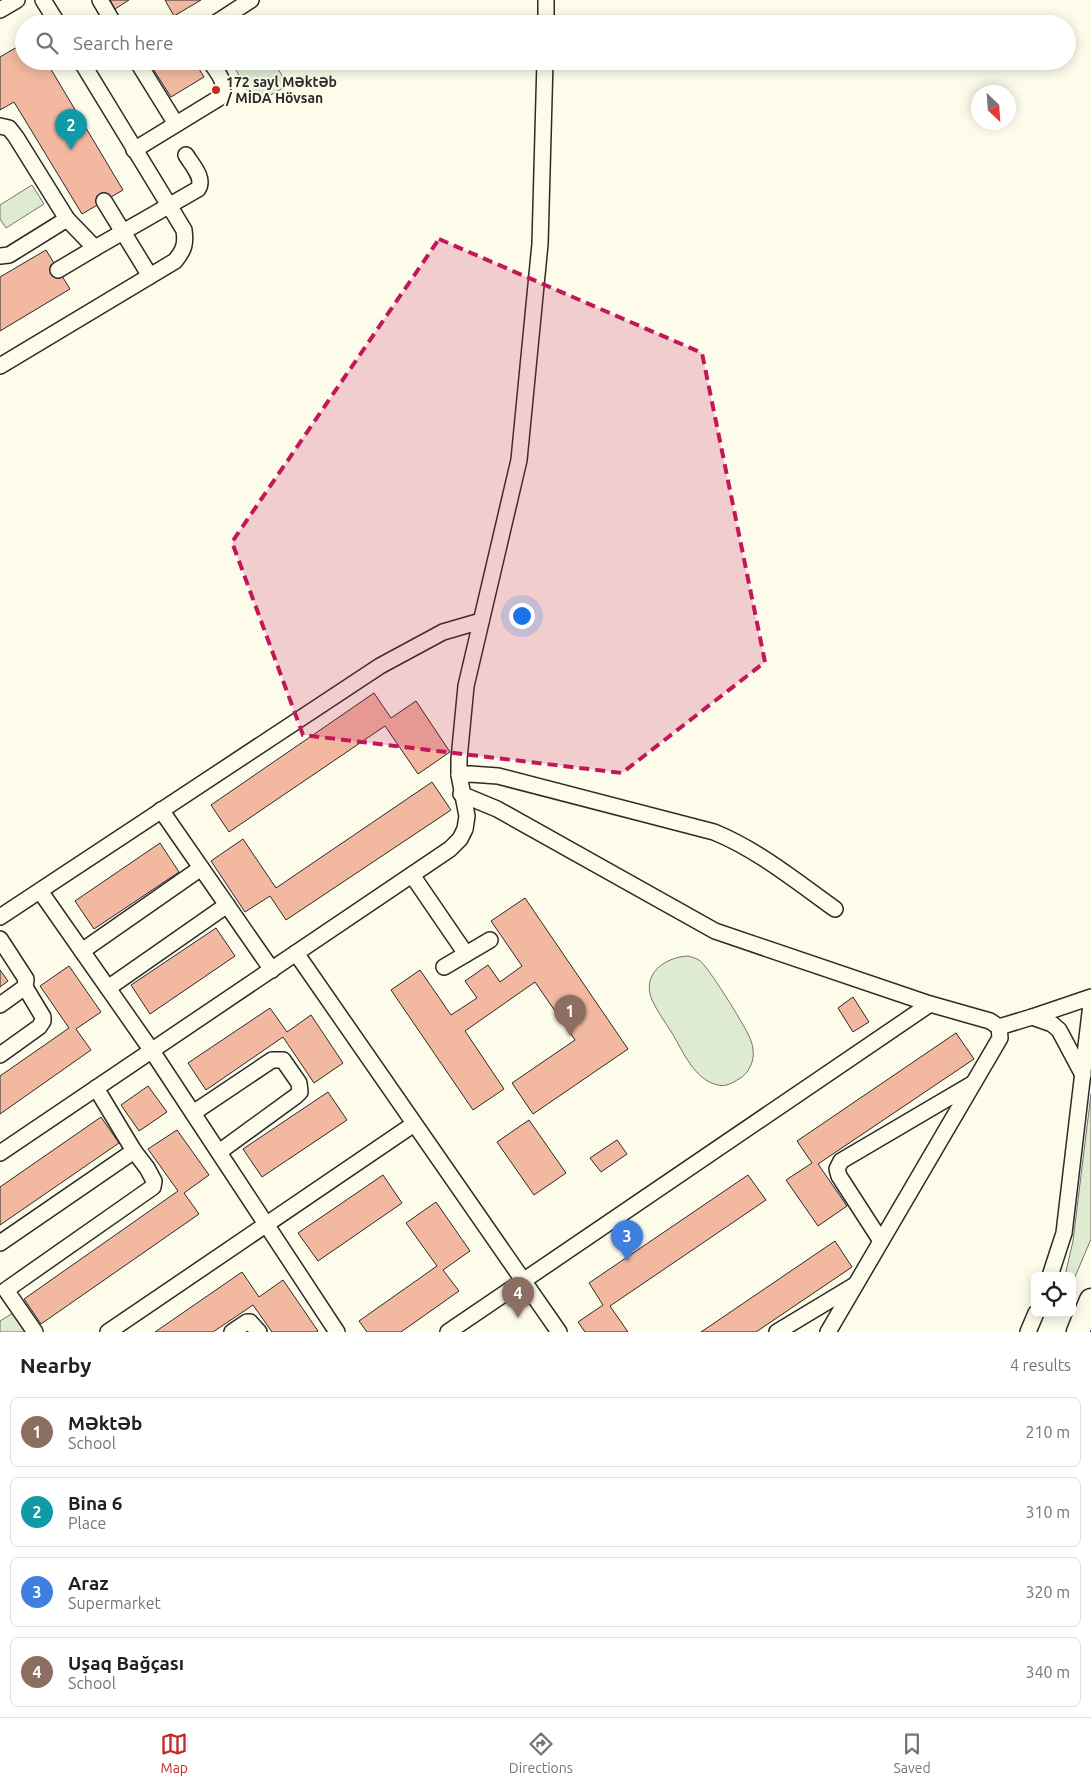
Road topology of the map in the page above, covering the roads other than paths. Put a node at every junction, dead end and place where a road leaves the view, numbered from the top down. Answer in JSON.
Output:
{"nodes":[{"id":1,"x":17,"y":0,"type":"edge"},
{"id":2,"x":43,"y":0,"type":"edge"},
{"id":3,"x":100,"y":0,"type":"edge"},
{"id":4,"x":251,"y":0,"type":"edge"},
{"id":5,"x":546,"y":0,"type":"edge"},
{"id":6,"x":0,"y":10,"type":"edge"},
{"id":7,"x":52,"y":15,"type":"edge"},
{"id":8,"x":109,"y":15,"type":"edge"},
{"id":9,"x":228,"y":15,"type":"edge"},
{"id":10,"x":546,"y":15,"type":"edge"},
{"id":11,"x":86,"y":70,"type":"edge"},
{"id":12,"x":143,"y":70,"type":"edge"},
{"id":13,"x":215,"y":70,"type":"edge"},
{"id":14,"x":545,"y":70,"type":"edge"},
{"id":15,"x":176,"y":124,"type":"junction"},
{"id":16,"x":0,"y":126,"type":"edge"},
{"id":17,"x":134,"y":150,"type":"junction"},
{"id":18,"x":186,"y":155,"type":"dead end"},
{"id":19,"x":104,"y":201,"type":"dead end"},
{"id":20,"x":169,"y":206,"type":"junction"},
{"id":21,"x":67,"y":219,"type":"junction"},
{"id":22,"x":124,"y":232,"type":"junction"},
{"id":23,"x":95,"y":248,"type":"junction"},
{"id":24,"x":0,"y":256,"type":"edge"},
{"id":25,"x":58,"y":270,"type":"dead end"},
{"id":26,"x":150,"y":276,"type":"junction"},
{"id":27,"x":0,"y":366,"type":"edge"},
{"id":28,"x":481,"y":621,"type":"junction"},
{"id":29,"x":459,"y":775,"type":"junction"},
{"id":30,"x":462,"y":794,"type":"junction"},
{"id":31,"x":161,"y":810,"type":"junction"},
{"id":32,"x":201,"y":868,"type":"junction"},
{"id":33,"x":412,"y":875,"type":"junction"},
{"id":34,"x":40,"y":891,"type":"junction"},
{"id":35,"x":227,"y":905,"type":"junction"},
{"id":36,"x":835,"y":909,"type":"dead end"},
{"id":37,"x":0,"y":917,"type":"edge"},
{"id":38,"x":0,"y":939,"type":"edge"},
{"id":39,"x":490,"y":940,"type":"dead end"},
{"id":40,"x":82,"y":951,"type":"junction"},
{"id":41,"x":296,"y":953,"type":"junction"},
{"id":42,"x":466,"y":954,"type":"junction"},
{"id":43,"x":444,"y":968,"type":"dead end"},
{"id":44,"x":272,"y":970,"type":"junction"},
{"id":45,"x":25,"y":987,"type":"junction"},
{"id":46,"x":108,"y":988,"type":"junction"},
{"id":47,"x":1091,"y":996,"type":"edge"},
{"id":48,"x":930,"y":1004,"type":"junction"},
{"id":49,"x":1091,"y":1004,"type":"edge"},
{"id":50,"x":0,"y":1005,"type":"edge"},
{"id":51,"x":1032,"y":1017,"type":"junction"},
{"id":52,"x":999,"y":1027,"type":"junction"},
{"id":53,"x":152,"y":1051,"type":"junction"},
{"id":54,"x":0,"y":1055,"type":"edge"},
{"id":55,"x":1083,"y":1075,"type":"junction"},
{"id":56,"x":974,"y":1083,"type":"junction"},
{"id":57,"x":96,"y":1088,"type":"junction"},
{"id":58,"x":193,"y":1113,"type":"junction"},
{"id":59,"x":414,"y":1124,"type":"junction"},
{"id":60,"x":134,"y":1151,"type":"junction"},
{"id":61,"x":219,"y":1152,"type":"junction"},
{"id":62,"x":0,"y":1153,"type":"edge"},
{"id":63,"x":268,"y":1224,"type":"junction"},
{"id":64,"x":881,"y":1241,"type":"junction"},
{"id":65,"x":0,"y":1243,"type":"edge"},
{"id":66,"x":1051,"y":1272,"type":"edge"},
{"id":67,"x":522,"y":1280,"type":"junction"},
{"id":68,"x":856,"y":1284,"type":"junction"},
{"id":69,"x":3,"y":1285,"type":"edge"},
{"id":70,"x":1091,"y":1300,"type":"edge"},
{"id":71,"x":1034,"y":1317,"type":"edge"},
{"id":72,"x":34,"y":1332,"type":"edge"},
{"id":73,"x":108,"y":1332,"type":"edge"},
{"id":74,"x":232,"y":1332,"type":"edge"},
{"id":75,"x":259,"y":1332,"type":"edge"},
{"id":76,"x":337,"y":1332,"type":"edge"},
{"id":77,"x":448,"y":1332,"type":"edge"},
{"id":78,"x":559,"y":1332,"type":"edge"},
{"id":79,"x":777,"y":1332,"type":"edge"},
{"id":80,"x":828,"y":1332,"type":"edge"},
{"id":81,"x":1028,"y":1332,"type":"edge"},
{"id":82,"x":1078,"y":1332,"type":"edge"}],
"edges":[{"from":1,"to":6,"type":"street"},
{"from":2,"to":7,"type":"street"},
{"from":3,"to":8,"type":"street"},
{"from":4,"to":9,"type":"street"},
{"from":5,"to":10,"type":"street"},
{"from":11,"to":17,"type":"street"},
{"from":12,"to":15,"type":"street"},
{"from":13,"to":15,"type":"street"},
{"from":14,"to":28,"type":"street"},
{"from":15,"to":17,"type":"street"},
{"from":16,"to":21,"type":"street"},
{"from":17,"to":20,"type":"street"},
{"from":18,"to":20,"type":"street"},
{"from":19,"to":22,"type":"street"},
{"from":20,"to":22,"type":"street"},
{"from":20,"to":26,"type":"street"},
{"from":21,"to":23,"type":"street"},
{"from":21,"to":24,"type":"street"},
{"from":22,"to":23,"type":"street"},
{"from":22,"to":26,"type":"street"},
{"from":23,"to":25,"type":"street"},
{"from":26,"to":27,"type":"street"},
{"from":28,"to":29,"type":"street"},
{"from":28,"to":31,"type":"street"},
{"from":29,"to":30,"type":"street"},
{"from":29,"to":36,"type":"street"},
{"from":30,"to":33,"type":"street"},
{"from":30,"to":48,"type":"street"},
{"from":31,"to":32,"type":"street"},
{"from":31,"to":34,"type":"street"},
{"from":32,"to":35,"type":"street"},
{"from":32,"to":40,"type":"street"},
{"from":33,"to":41,"type":"street"},
{"from":33,"to":42,"type":"street"},
{"from":34,"to":37,"type":"street"},
{"from":34,"to":40,"type":"street"},
{"from":35,"to":44,"type":"street"},
{"from":35,"to":46,"type":"street"},
{"from":38,"to":45,"type":"street"},
{"from":39,"to":42,"type":"street"},
{"from":40,"to":46,"type":"street"},
{"from":41,"to":44,"type":"street"},
{"from":41,"to":59,"type":"street"},
{"from":42,"to":43,"type":"street"},
{"from":44,"to":53,"type":"street"},
{"from":45,"to":50,"type":"street"},
{"from":45,"to":54,"type":"street"},
{"from":46,"to":53,"type":"street"},
{"from":47,"to":51,"type":"street"},
{"from":48,"to":52,"type":"street"},
{"from":48,"to":67,"type":"street"},
{"from":49,"to":55,"type":"street"},
{"from":51,"to":52,"type":"street"},
{"from":51,"to":55,"type":"street"},
{"from":52,"to":56,"type":"street"},
{"from":53,"to":57,"type":"street"},
{"from":53,"to":58,"type":"street"},
{"from":55,"to":66,"type":"street"},
{"from":56,"to":64,"type":"street"},
{"from":56,"to":64,"type":"street"},
{"from":57,"to":60,"type":"street"},
{"from":57,"to":62,"type":"street"},
{"from":58,"to":61,"type":"street"},
{"from":58,"to":61,"type":"street"},
{"from":59,"to":63,"type":"street"},
{"from":59,"to":67,"type":"street"},
{"from":60,"to":65,"type":"street"},
{"from":60,"to":69,"type":"street"},
{"from":61,"to":63,"type":"street"},
{"from":63,"to":73,"type":"street"},
{"from":63,"to":76,"type":"street"},
{"from":64,"to":68,"type":"street"},
{"from":67,"to":77,"type":"street"},
{"from":67,"to":78,"type":"street"},
{"from":68,"to":79,"type":"street"},
{"from":68,"to":80,"type":"street"},
{"from":69,"to":72,"type":"street"},
{"from":70,"to":82,"type":"highway"},
{"from":71,"to":81,"type":"street"},
{"from":74,"to":75,"type":"street"}]}
